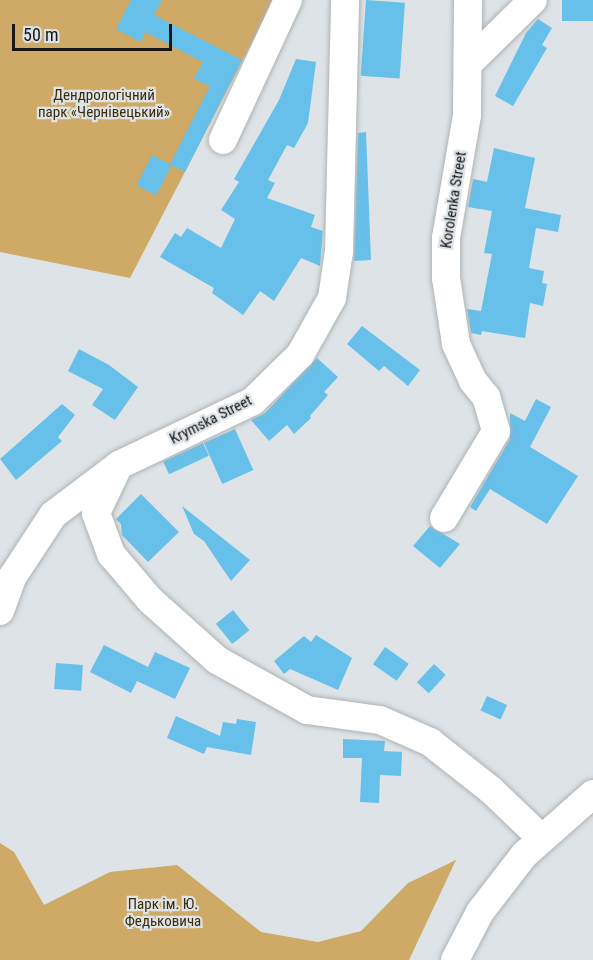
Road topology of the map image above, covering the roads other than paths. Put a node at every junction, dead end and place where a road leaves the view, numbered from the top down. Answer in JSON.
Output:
{"nodes":[{"id":1,"x":288,"y":0,"type":"edge"},
{"id":2,"x":345,"y":0,"type":"edge"},
{"id":3,"x":468,"y":0,"type":"edge"},
{"id":4,"x":533,"y":0,"type":"edge"},
{"id":5,"x":470,"y":62,"type":"junction"},
{"id":6,"x":222,"y":140,"type":"dead end"},
{"id":7,"x":120,"y":465,"type":"junction"},
{"id":8,"x":444,"y":518,"type":"dead end"},
{"id":9,"x":0,"y":611,"type":"edge"},
{"id":10,"x":593,"y":794,"type":"edge"},
{"id":11,"x":541,"y":838,"type":"junction"},
{"id":12,"x":455,"y":960,"type":"edge"}],
"edges":[{"from":1,"to":6,"type":"street"},
{"from":2,"to":7,"type":"street","name":"Krymska Street"},
{"from":3,"to":5,"type":"street","name":"Korolenka Street"},
{"from":4,"to":5,"type":"street"},
{"from":5,"to":8,"type":"street","name":"Korolenka Street"},
{"from":7,"to":9,"type":"street","name":"Krymska Street"},
{"from":7,"to":11,"type":"street"},
{"from":10,"to":11,"type":"street"},
{"from":11,"to":12,"type":"street"}]}
